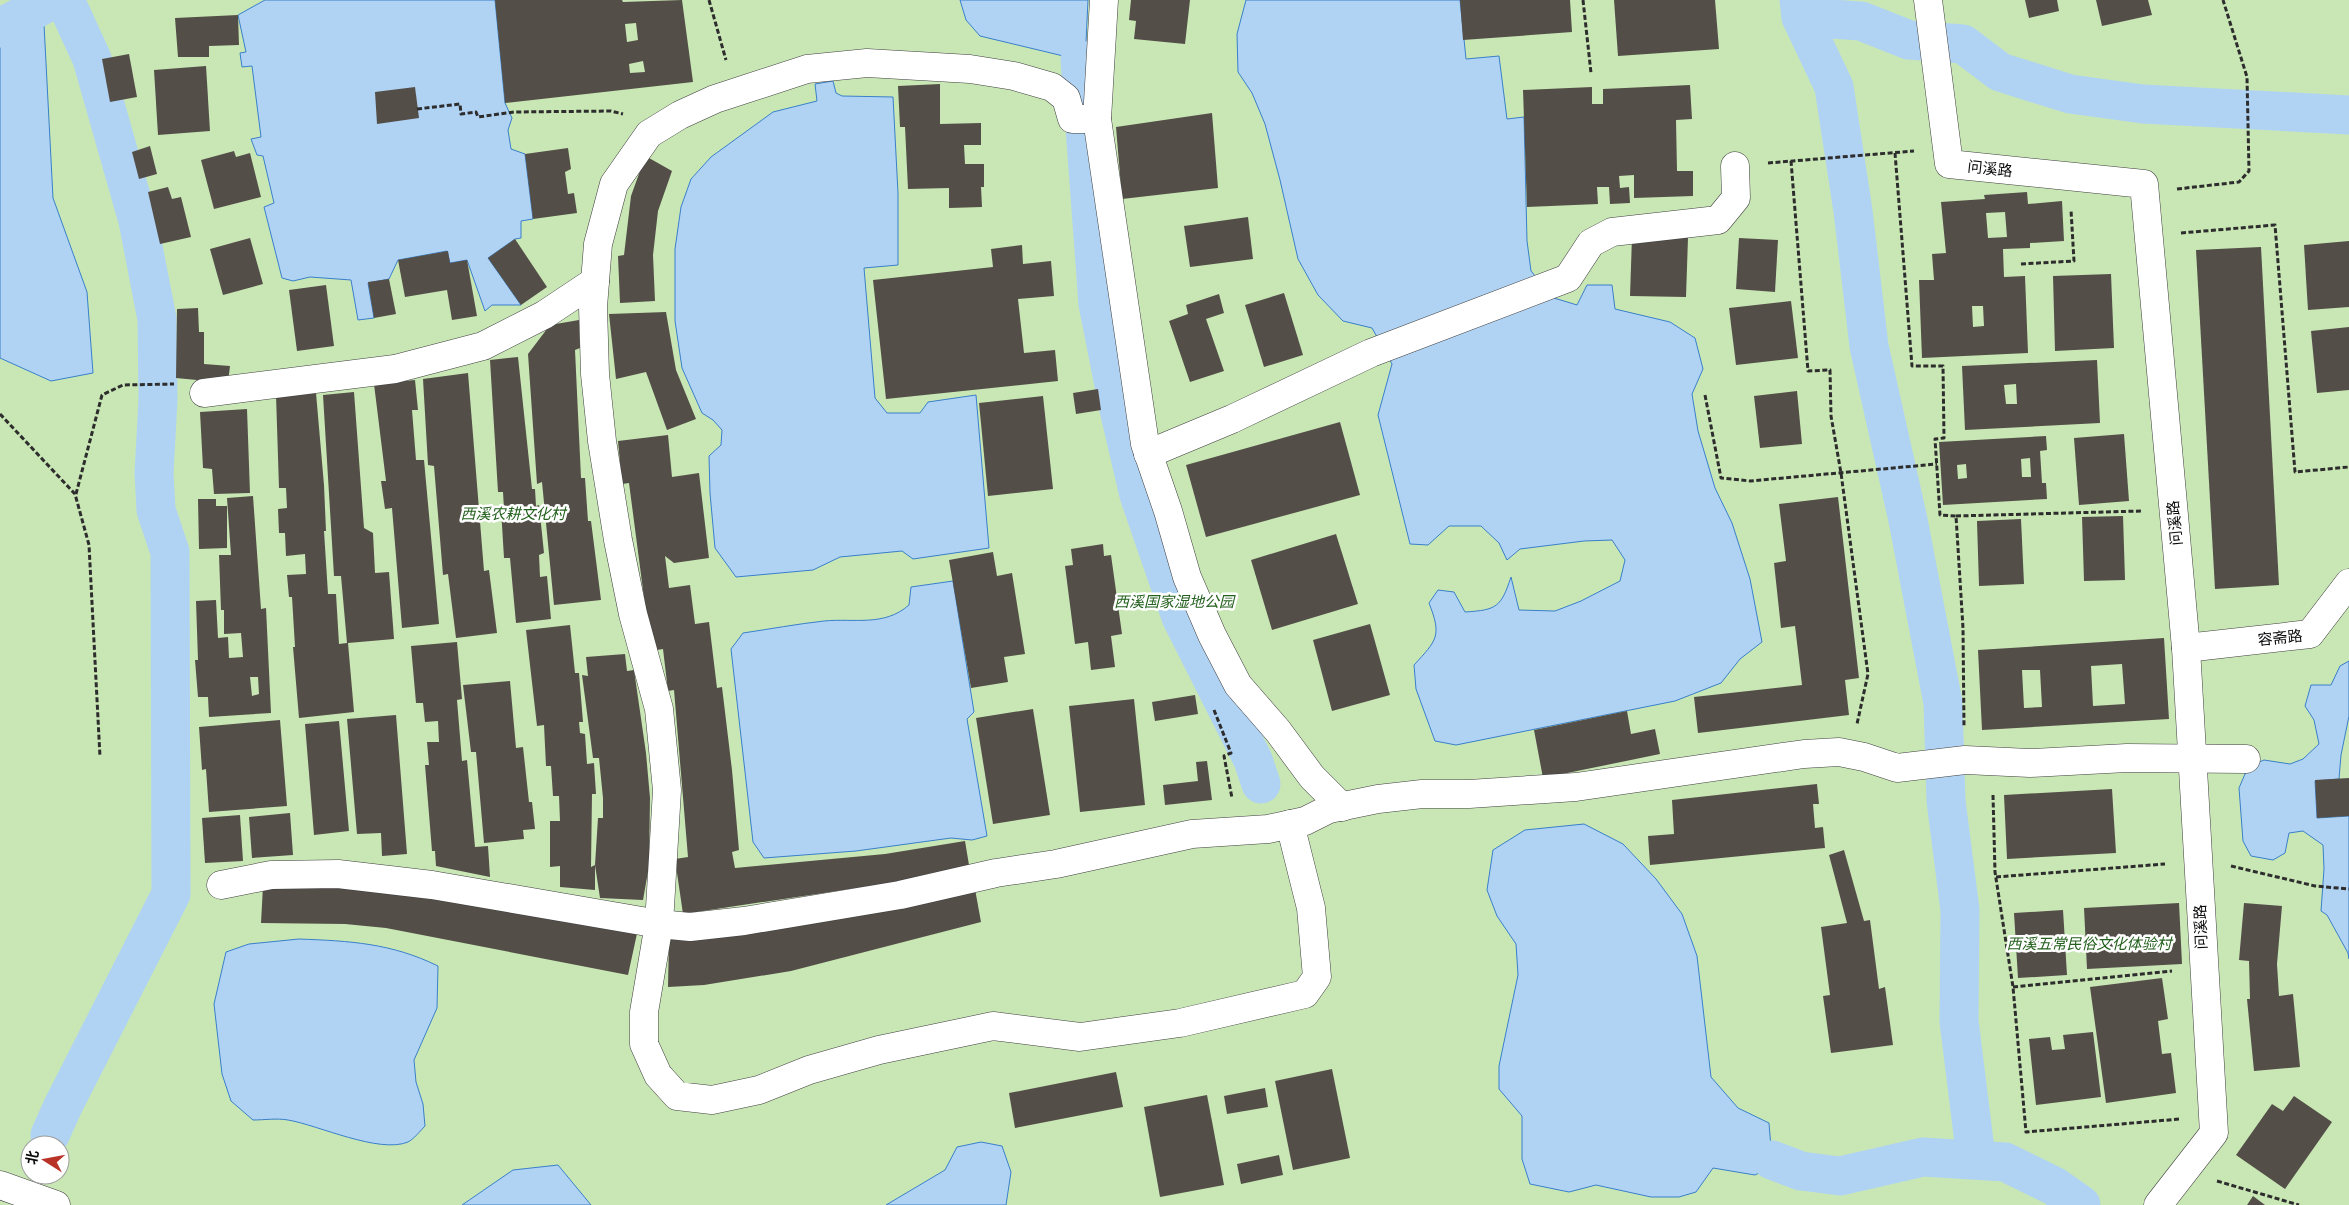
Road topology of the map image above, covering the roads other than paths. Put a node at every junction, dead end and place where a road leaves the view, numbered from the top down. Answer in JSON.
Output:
{"nodes":[{"id":1,"x":1104,"y":0,"type":"edge"},
{"id":2,"x":1928,"y":0,"type":"edge"},
{"id":3,"x":1084,"y":119,"type":"junction"},
{"id":4,"x":1735,"y":166,"type":"dead end"},
{"id":5,"x":595,"y":281,"type":"junction"},
{"id":6,"x":192,"y":389,"type":"road end"},
{"id":7,"x":1148,"y":454,"type":"junction"},
{"id":8,"x":2349,"y":583,"type":"edge"},
{"id":9,"x":2186,"y":648,"type":"junction"},
{"id":10,"x":2193,"y":758,"type":"junction"},
{"id":11,"x":2246,"y":760,"type":"dead end"},
{"id":12,"x":1342,"y":807,"type":"junction"},
{"id":13,"x":1290,"y":824,"type":"junction"},
{"id":14,"x":221,"y":885,"type":"dead end"},
{"id":15,"x":659,"y":924,"type":"junction"},
{"id":16,"x":0,"y":1185,"type":"edge"},
{"id":17,"x":56,"y":1205,"type":"edge"},
{"id":18,"x":2158,"y":1205,"type":"edge"}],
"edges":[{"from":1,"to":3,"type":"street"},
{"from":2,"to":9,"type":"street","name":"问溪路"},
{"from":3,"to":5,"type":"street"},
{"from":3,"to":7,"type":"street"},
{"from":4,"to":7,"type":"street"},
{"from":5,"to":6,"type":"street"},
{"from":5,"to":15,"type":"street"},
{"from":7,"to":12,"type":"street"},
{"from":8,"to":9,"type":"street","name":"容斋路"},
{"from":9,"to":10,"type":"street","name":"问溪路"},
{"from":10,"to":11,"type":"street"},
{"from":10,"to":12,"type":"street"},
{"from":10,"to":18,"type":"street","name":"问溪路"},
{"from":12,"to":13,"type":"street"},
{"from":13,"to":15,"type":"street"},
{"from":13,"to":15,"type":"street"},
{"from":14,"to":15,"type":"street"},
{"from":16,"to":17,"type":"street"}]}
